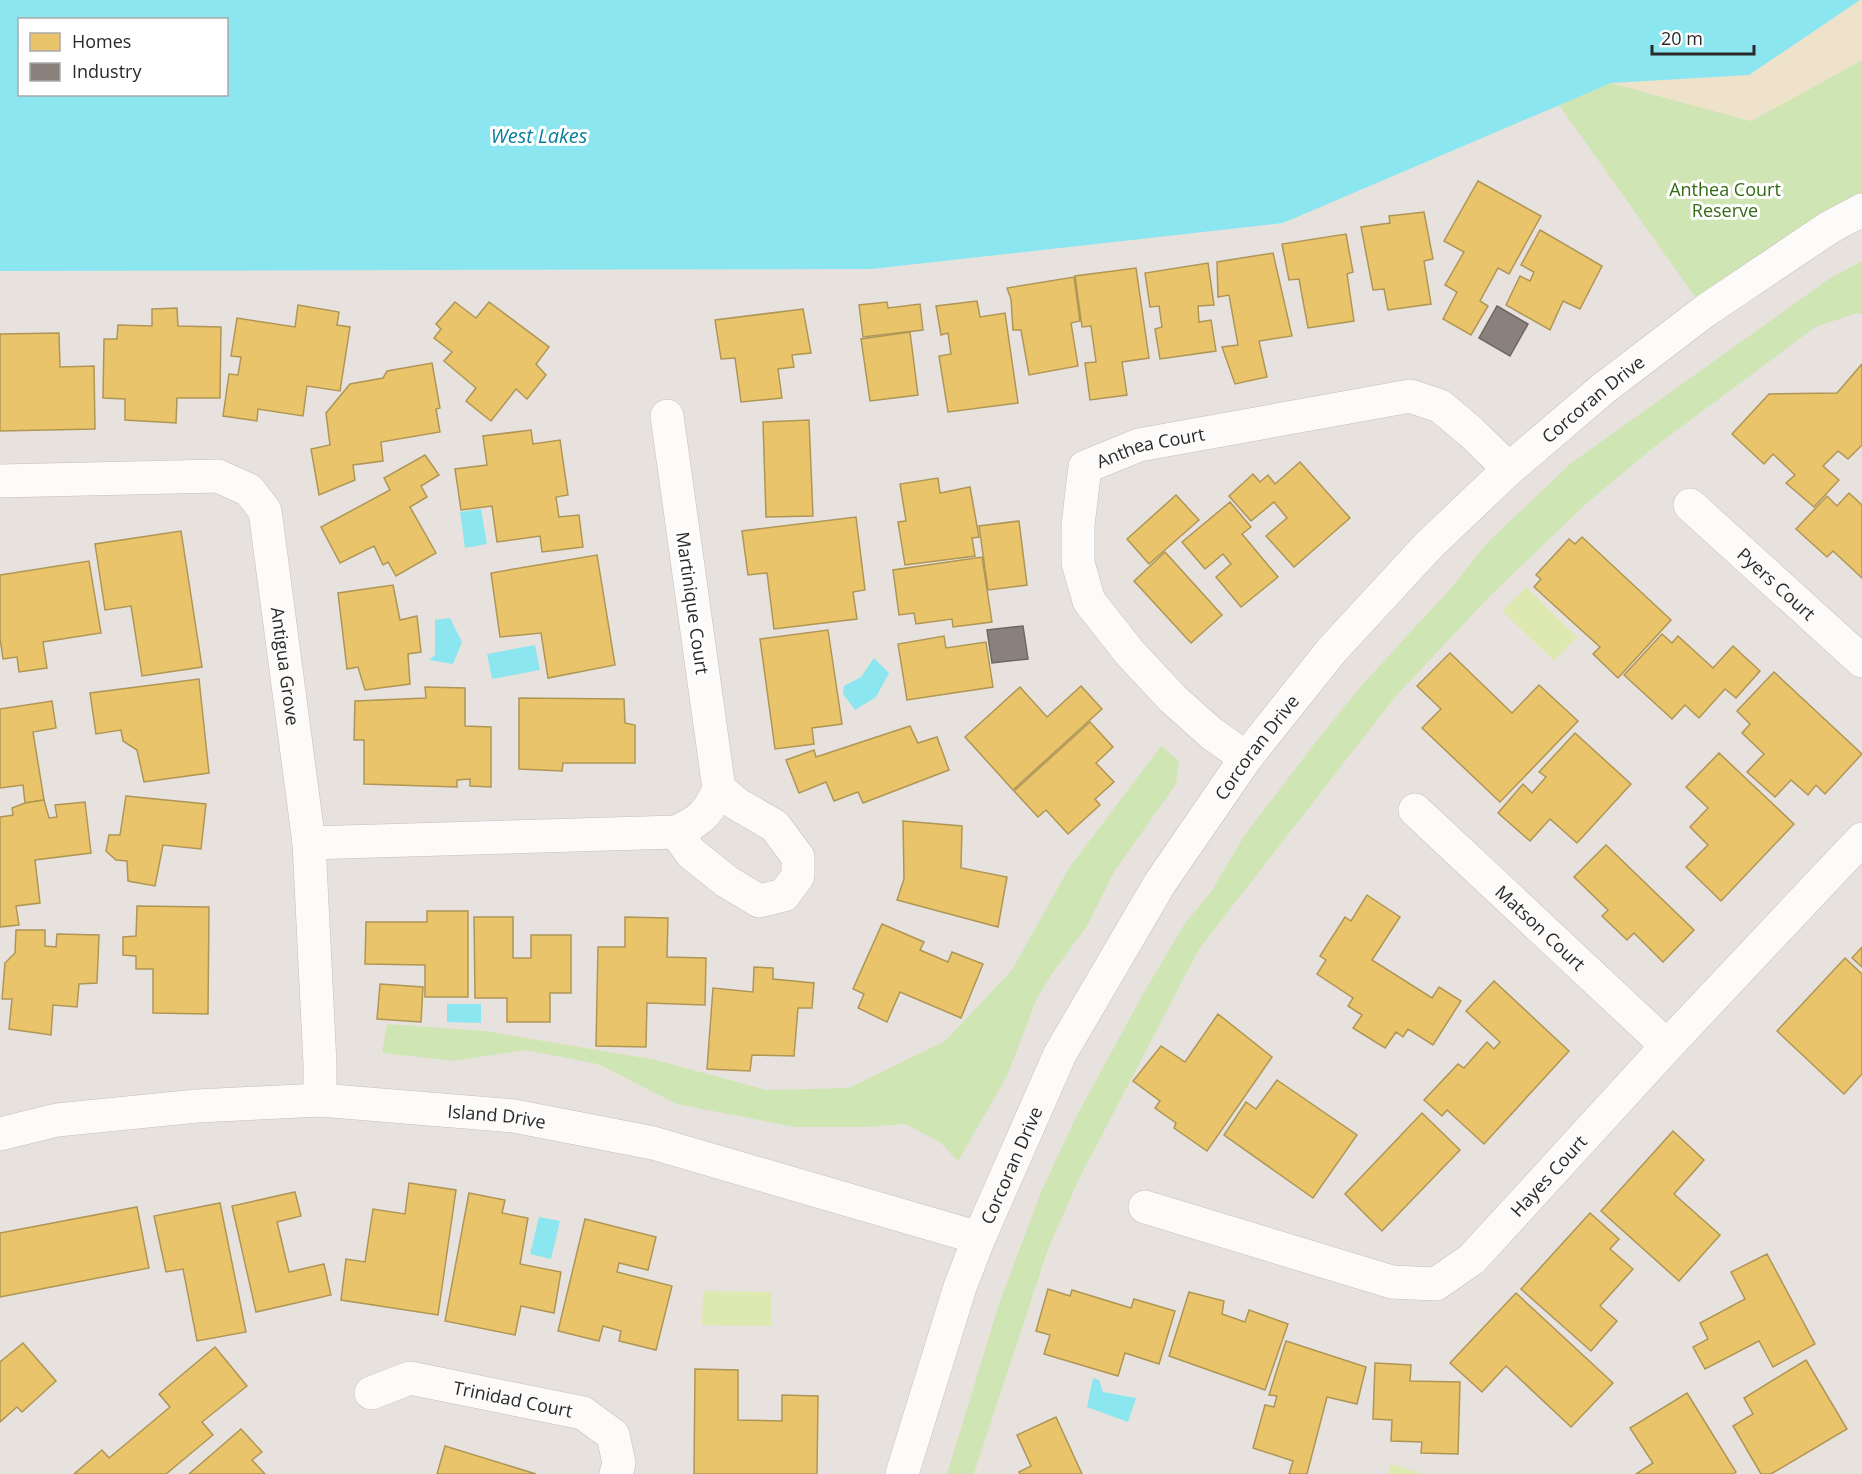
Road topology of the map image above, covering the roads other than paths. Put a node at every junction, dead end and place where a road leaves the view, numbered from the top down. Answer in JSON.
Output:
{"nodes":[{"id":1,"x":1862,"y":210,"type":"edge"},
{"id":2,"x":667,"y":416,"type":"dead end"},
{"id":3,"x":1509,"y":469,"type":"junction"},
{"id":4,"x":0,"y":481,"type":"edge"},
{"id":5,"x":1690,"y":505,"type":"dead end"},
{"id":6,"x":1862,"y":661,"type":"edge"},
{"id":7,"x":1246,"y":758,"type":"junction"},
{"id":8,"x":719,"y":789,"type":"junction"},
{"id":9,"x":1415,"y":810,"type":"dead end"},
{"id":10,"x":676,"y":832,"type":"junction"},
{"id":11,"x":1862,"y":839,"type":"edge"},
{"id":12,"x":309,"y":843,"type":"junction"},
{"id":13,"x":1668,"y":1046,"type":"junction"},
{"id":14,"x":320,"y":1100,"type":"junction"},
{"id":15,"x":0,"y":1134,"type":"edge"},
{"id":16,"x":1145,"y":1207,"type":"dead end"},
{"id":17,"x":979,"y":1238,"type":"junction"},
{"id":18,"x":371,"y":1392,"type":"dead end"},
{"id":19,"x":616,"y":1474,"type":"edge"},
{"id":20,"x":902,"y":1474,"type":"edge"}],
"edges":[{"from":1,"to":3,"type":"street","name":"Corcoran Drive"},
{"from":2,"to":8,"type":"street","name":"Martinique Court"},
{"from":3,"to":7,"type":"street","name":"Corcoran Drive"},
{"from":3,"to":7,"type":"street","name":"Anthea Court"},
{"from":4,"to":12,"type":"street","name":"Antigua Grove"},
{"from":5,"to":6,"type":"street","name":"Pyers Court"},
{"from":7,"to":17,"type":"street","name":"Corcoran Drive"},
{"from":8,"to":10,"type":"street"},
{"from":8,"to":10,"type":"street"},
{"from":9,"to":13,"type":"street","name":"Matson Court"},
{"from":10,"to":12,"type":"street"},
{"from":11,"to":13,"type":"street","name":"Hayes Court"},
{"from":12,"to":14,"type":"street","name":"Antigua Grove"},
{"from":13,"to":16,"type":"street","name":"Hayes Court"},
{"from":14,"to":15,"type":"street","name":"Island Drive"},
{"from":14,"to":17,"type":"street","name":"Island Drive"},
{"from":17,"to":20,"type":"street","name":"Corcoran Drive"},
{"from":18,"to":19,"type":"street","name":"Trinidad Court"}]}
